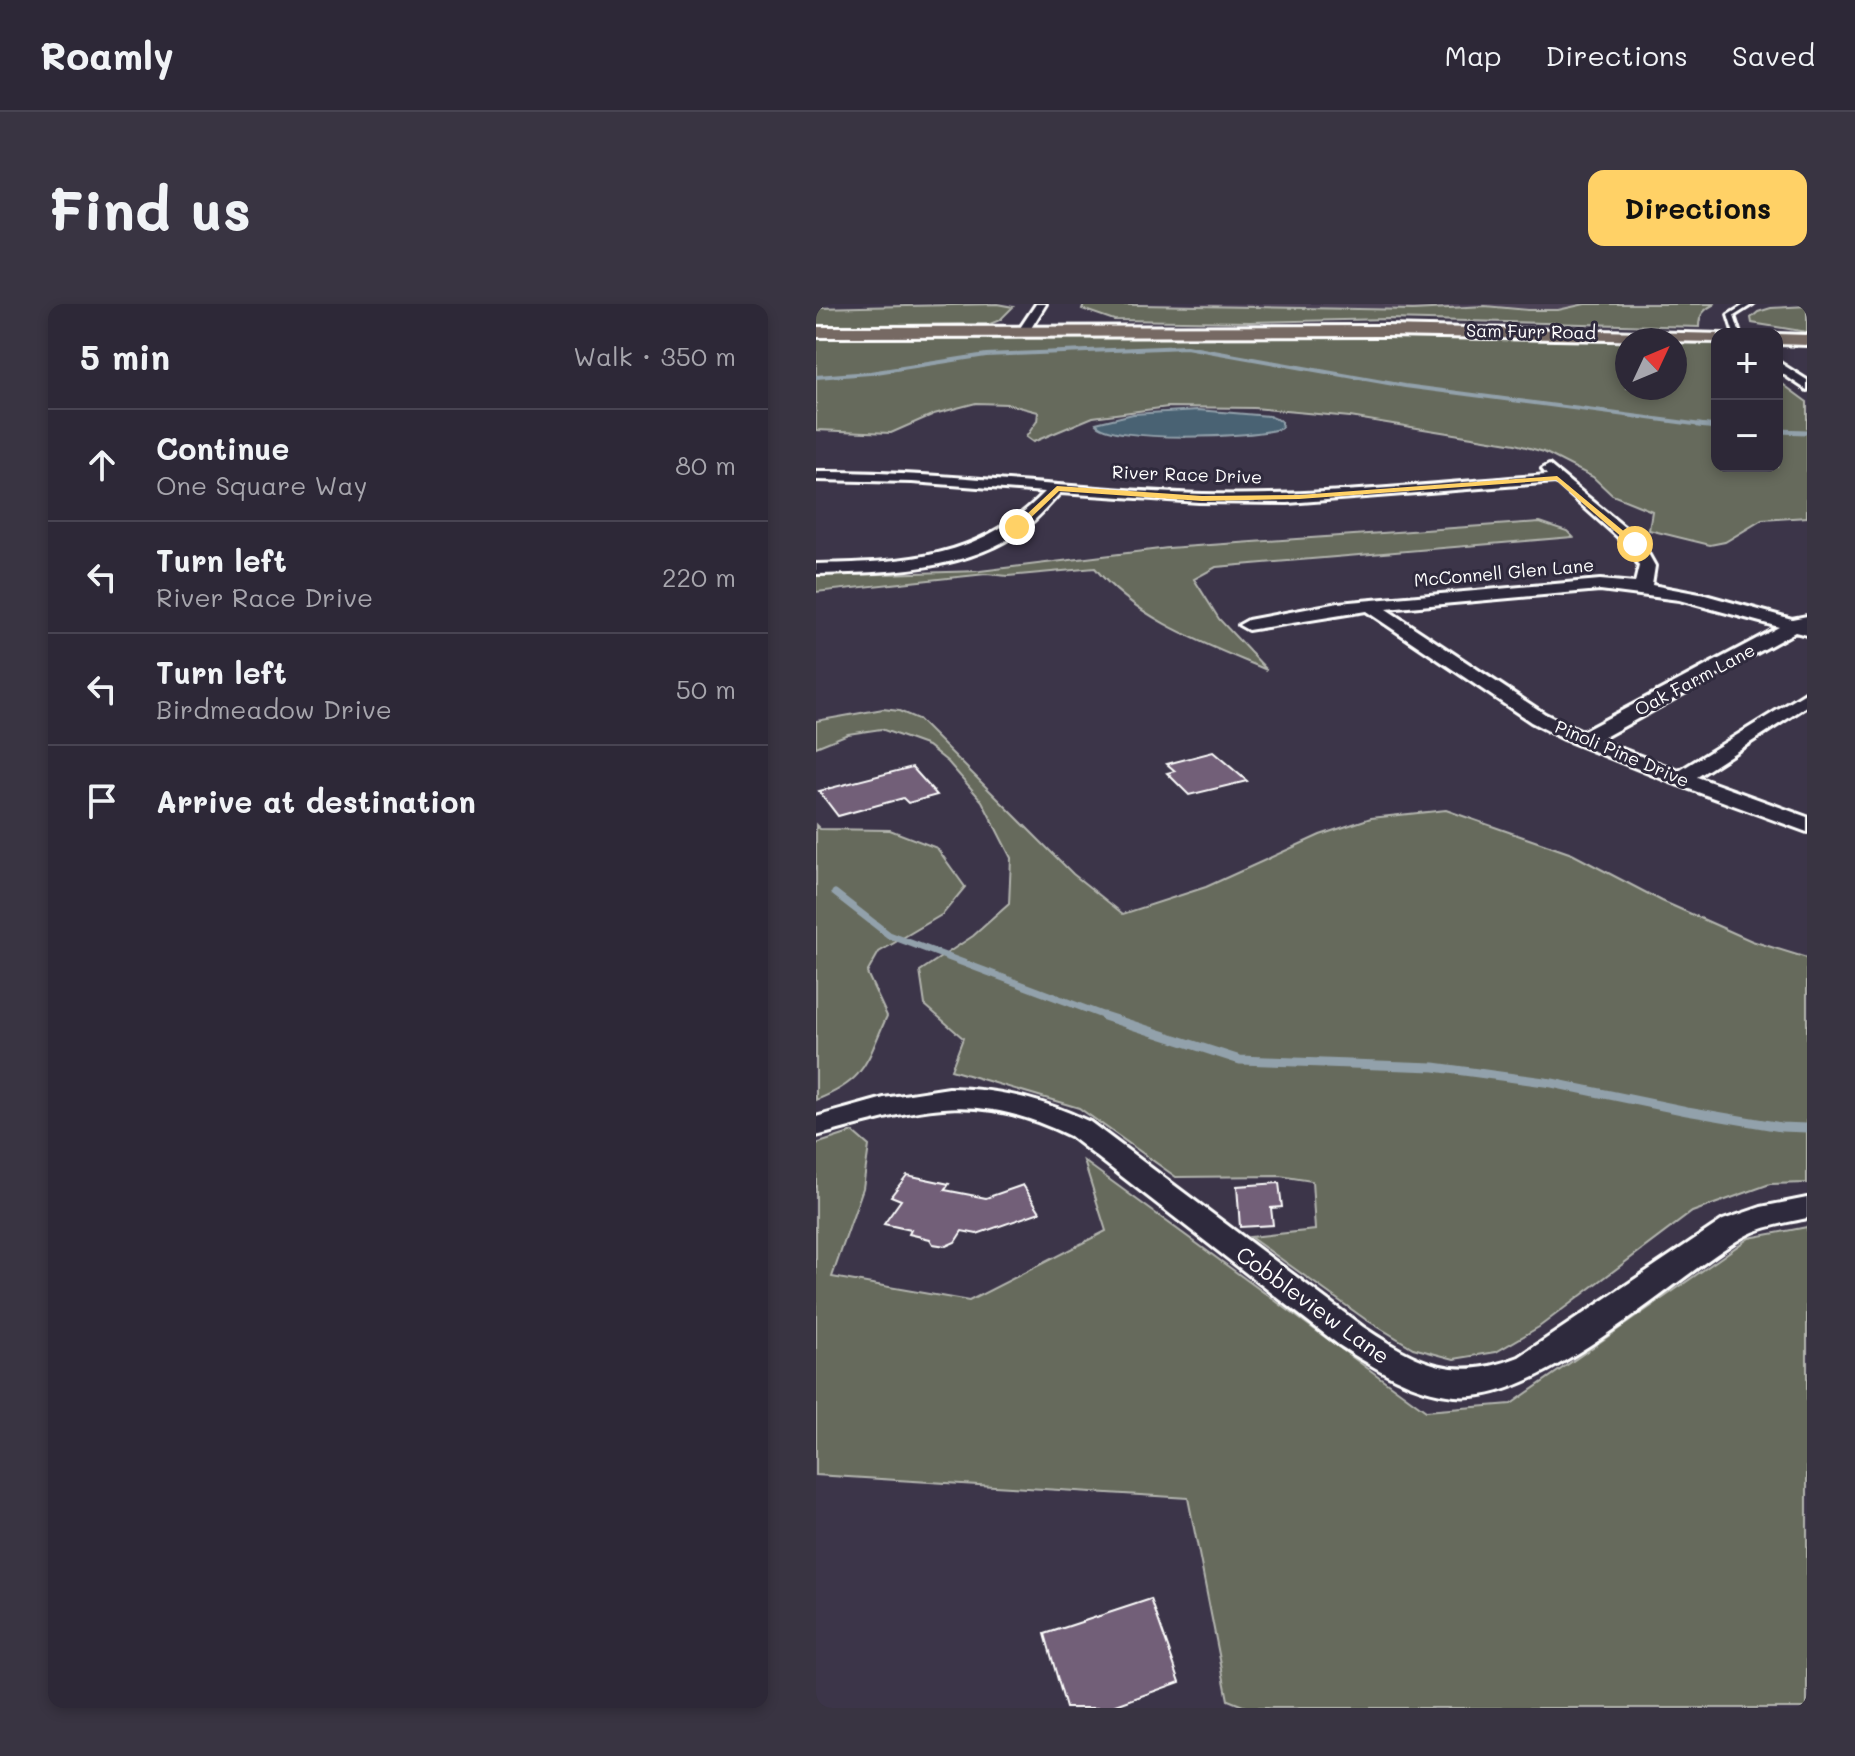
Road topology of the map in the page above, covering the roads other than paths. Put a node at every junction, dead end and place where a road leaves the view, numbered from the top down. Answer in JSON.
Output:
{"nodes":[{"id":1,"x":1041,"y":304,"type":"edge"},
{"id":2,"x":1750,"y":304,"type":"edge"},
{"id":3,"x":1735,"y":328,"type":"edge"},
{"id":4,"x":1024,"y":331,"type":"junction"},
{"id":5,"x":816,"y":332,"type":"edge"},
{"id":6,"x":1711,"y":337,"type":"edge"},
{"id":7,"x":1783,"y":339,"type":"edge"},
{"id":8,"x":1807,"y":340,"type":"edge"},
{"id":9,"x":1783,"y":369,"type":"edge"},
{"id":10,"x":1807,"y":386,"type":"edge"},
{"id":11,"x":816,"y":476,"type":"edge"},
{"id":12,"x":1057,"y":488,"type":"junction"},
{"id":13,"x":816,"y":569,"type":"edge"},
{"id":14,"x":1643,"y":586,"type":"junction"},
{"id":15,"x":1369,"y":605,"type":"junction"},
{"id":16,"x":1248,"y":625,"type":"dead end"},
{"id":17,"x":1803,"y":625,"type":"edge"},
{"id":18,"x":1807,"y":698,"type":"edge"},
{"id":19,"x":1583,"y":740,"type":"junction"},
{"id":20,"x":1680,"y":779,"type":"junction"},
{"id":21,"x":1807,"y":825,"type":"edge"},
{"id":22,"x":816,"y":1127,"type":"edge"},
{"id":23,"x":1807,"y":1208,"type":"edge"}],
"edges":[{"from":1,"to":4,"type":"street"},
{"from":2,"to":3,"type":"lane"},
{"from":4,"to":5,"type":"main road","name":"Sam Furr Road"},
{"from":4,"to":6,"type":"main road","name":"Sam Furr Road"},
{"from":7,"to":8,"type":"main road"},
{"from":9,"to":10,"type":"street"},
{"from":11,"to":12,"type":"street","name":"River Race Drive"},
{"from":12,"to":13,"type":"street"},
{"from":12,"to":14,"type":"street","name":"River Race Drive"},
{"from":14,"to":15,"type":"street","name":"McConnell Glen Lane"},
{"from":14,"to":17,"type":"street","name":"McConnell Glen Lane"},
{"from":15,"to":16,"type":"street","name":"McConnell Glen Lane"},
{"from":15,"to":19,"type":"street","name":"Pinoli Pine Drive"},
{"from":17,"to":19,"type":"street","name":"Oak Farm Lane"},
{"from":18,"to":20,"type":"street"},
{"from":19,"to":20,"type":"street","name":"Pinoli Pine Drive"},
{"from":20,"to":21,"type":"street","name":"Pinoli Pine Drive"},
{"from":22,"to":23,"type":"street","name":"Cobbleview Lane"}]}
